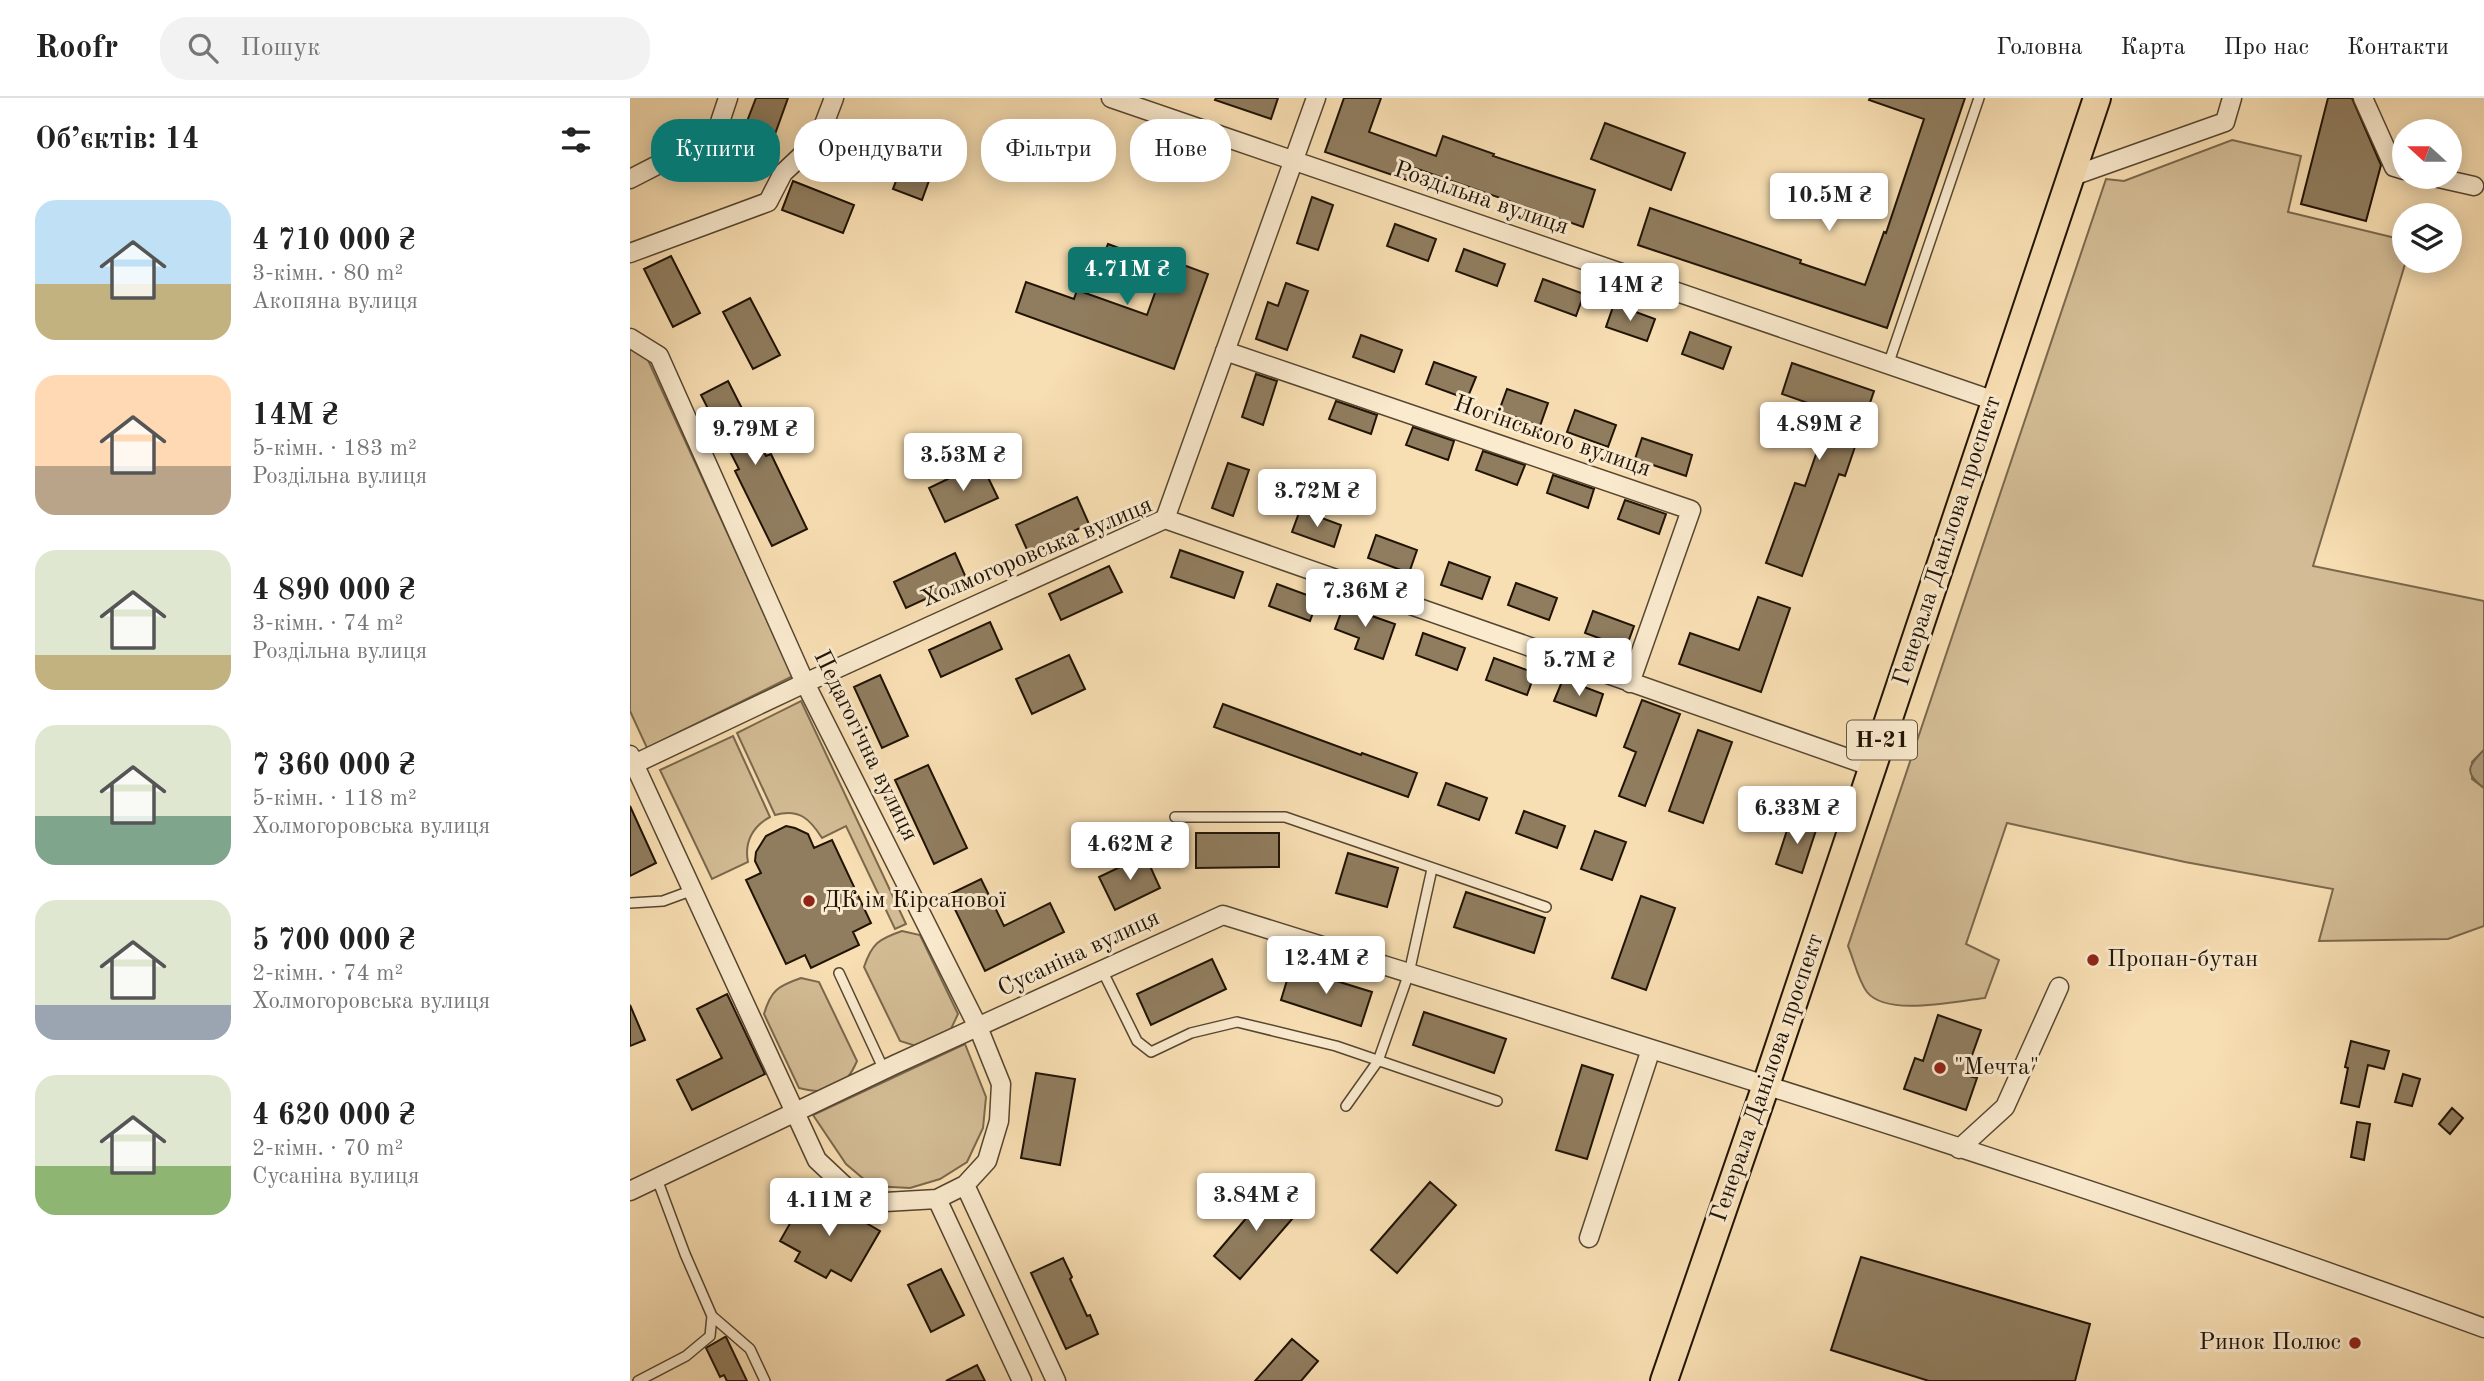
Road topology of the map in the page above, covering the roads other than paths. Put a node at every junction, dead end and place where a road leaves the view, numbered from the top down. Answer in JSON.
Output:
{"nodes":[{"id":1,"x":729,"y":98,"type":"edge"},
{"id":2,"x":834,"y":98,"type":"edge"},
{"id":3,"x":1111,"y":98,"type":"edge"},
{"id":4,"x":1316,"y":98,"type":"edge"},
{"id":5,"x":1979,"y":98,"type":"edge"},
{"id":6,"x":2097,"y":98,"type":"edge"},
{"id":7,"x":2232,"y":98,"type":"edge"},
{"id":8,"x":2363,"y":98,"type":"edge"},
{"id":9,"x":1293,"y":161,"type":"junction"},
{"id":10,"x":2392,"y":165,"type":"edge"},
{"id":11,"x":2070,"y":177,"type":"junction"},
{"id":12,"x":630,"y":178,"type":"edge"},
{"id":13,"x":2462,"y":183,"type":"edge"},
{"id":14,"x":2474,"y":186,"type":"dead end"},
{"id":15,"x":630,"y":253,"type":"edge"},
{"id":16,"x":630,"y":338,"type":"edge"},
{"id":17,"x":1225,"y":351,"type":"junction"},
{"id":18,"x":1888,"y":365,"type":"junction"},
{"id":19,"x":1995,"y":401,"type":"junction"},
{"id":20,"x":1165,"y":519,"type":"junction"},
{"id":21,"x":805,"y":683,"type":"junction"},
{"id":22,"x":1630,"y":683,"type":"junction"},
{"id":23,"x":631,"y":761,"type":"edge"},
{"id":24,"x":1873,"y":767,"type":"junction"},
{"id":25,"x":1175,"y":817,"type":"dead end"},
{"id":26,"x":1432,"y":869,"type":"junction"},
{"id":27,"x":693,"y":890,"type":"junction"},
{"id":28,"x":630,"y":903,"type":"edge"},
{"id":29,"x":1546,"y":907,"type":"dead end"},
{"id":30,"x":1102,"y":971,"type":"junction"},
{"id":31,"x":839,"y":973,"type":"dead end"},
{"id":32,"x":1409,"y":973,"type":"junction"},
{"id":33,"x":2059,"y":987,"type":"dead end"},
{"id":34,"x":978,"y":1027,"type":"junction"},
{"id":35,"x":1651,"y":1049,"type":"junction"},
{"id":36,"x":1378,"y":1061,"type":"junction"},
{"id":37,"x":884,"y":1070,"type":"junction"},
{"id":38,"x":1766,"y":1085,"type":"junction"},
{"id":39,"x":1497,"y":1101,"type":"dead end"},
{"id":40,"x":1346,"y":1106,"type":"dead end"},
{"id":41,"x":797,"y":1113,"type":"junction"},
{"id":42,"x":1959,"y":1149,"type":"junction"},
{"id":43,"x":657,"y":1179,"type":"junction"},
{"id":44,"x":965,"y":1185,"type":"junction"},
{"id":45,"x":630,"y":1191,"type":"edge"},
{"id":46,"x":937,"y":1199,"type":"junction"},
{"id":47,"x":1589,"y":1237,"type":"dead end"},
{"id":48,"x":712,"y":1316,"type":"junction"},
{"id":49,"x":2484,"y":1328,"type":"edge"},
{"id":50,"x":638,"y":1381,"type":"edge"},
{"id":51,"x":765,"y":1381,"type":"edge"},
{"id":52,"x":1022,"y":1381,"type":"edge"},
{"id":53,"x":1056,"y":1381,"type":"edge"},
{"id":54,"x":1664,"y":1381,"type":"edge"}],
"edges":[{"from":1,"to":12,"type":"street"},
{"from":2,"to":15,"type":"street"},
{"from":3,"to":9,"type":"street","name":"Роздільна вулиця"},
{"from":4,"to":9,"type":"street"},
{"from":5,"to":18,"type":"lane"},
{"from":6,"to":11,"type":"main road","name":"Генерала Данілова проспект","number":"Н-21"},
{"from":7,"to":11,"type":"street"},
{"from":8,"to":10,"type":"street"},
{"from":9,"to":17,"type":"street"},
{"from":9,"to":18,"type":"street","name":"Роздільна вулиця"},
{"from":11,"to":19,"type":"main road","name":"Генерала Данілова проспект","number":"Н-21"},
{"from":13,"to":14,"type":"street"},
{"from":16,"to":21,"type":"street","name":"Педагогічна вулиця"},
{"from":17,"to":20,"type":"street"},
{"from":17,"to":22,"type":"street","name":"Ногінського вулиця"},
{"from":18,"to":19,"type":"street","name":"Роздільна вулиця"},
{"from":19,"to":24,"type":"main road","name":"Генерала Данілова проспект","number":"Н-21"},
{"from":20,"to":21,"type":"street","name":"Холмогоровська вулиця"},
{"from":20,"to":22,"type":"street","name":"Холмогоровська вулиця"},
{"from":21,"to":23,"type":"street","name":"Холмогоровська вулиця"},
{"from":21,"to":34,"type":"street","name":"Педагогічна вулиця"},
{"from":22,"to":24,"type":"street","name":"Холмогоровська вулиця"},
{"from":23,"to":27,"type":"street","name":"Педагогічна вулиця"},
{"from":24,"to":38,"type":"main road","name":"Генерала Данілова проспект","number":"Н-21"},
{"from":25,"to":26,"type":"lane"},
{"from":26,"to":29,"type":"lane"},
{"from":26,"to":32,"type":"lane"},
{"from":27,"to":28,"type":"lane"},
{"from":27,"to":41,"type":"street","name":"Педагогічна вулиця"},
{"from":30,"to":32,"type":"street","name":"Сусаніна вулиця"},
{"from":30,"to":34,"type":"street","name":"Сусаніна вулиця"},
{"from":30,"to":36,"type":"lane"},
{"from":31,"to":37,"type":"lane"},
{"from":32,"to":35,"type":"street","name":"Сусаніна вулиця"},
{"from":32,"to":36,"type":"lane"},
{"from":33,"to":42,"type":"street"},
{"from":34,"to":37,"type":"street","name":"Сусаніна вулиця"},
{"from":34,"to":44,"type":"street","name":"Педагогічна вулиця"},
{"from":35,"to":38,"type":"street","name":"Сусаніна вулиця"},
{"from":35,"to":47,"type":"street"},
{"from":36,"to":39,"type":"lane"},
{"from":36,"to":40,"type":"lane"},
{"from":37,"to":41,"type":"street","name":"Сусаніна вулиця"},
{"from":38,"to":42,"type":"street","name":"Сусаніна вулиця"},
{"from":38,"to":54,"type":"main road","name":"Генерала Данілова проспект","number":"Н-21"},
{"from":41,"to":43,"type":"street","name":"Сусаніна вулиця"},
{"from":41,"to":46,"type":"street","name":"Педагогічна вулиця"},
{"from":42,"to":49,"type":"street","name":"Сусаніна вулиця"},
{"from":43,"to":45,"type":"street","name":"Сусаніна вулиця"},
{"from":43,"to":48,"type":"lane"},
{"from":44,"to":46,"type":"street","name":"Педагогічна вулиця"},
{"from":44,"to":53,"type":"street"},
{"from":46,"to":52,"type":"street"},
{"from":48,"to":50,"type":"lane"},
{"from":48,"to":51,"type":"lane"}]}
